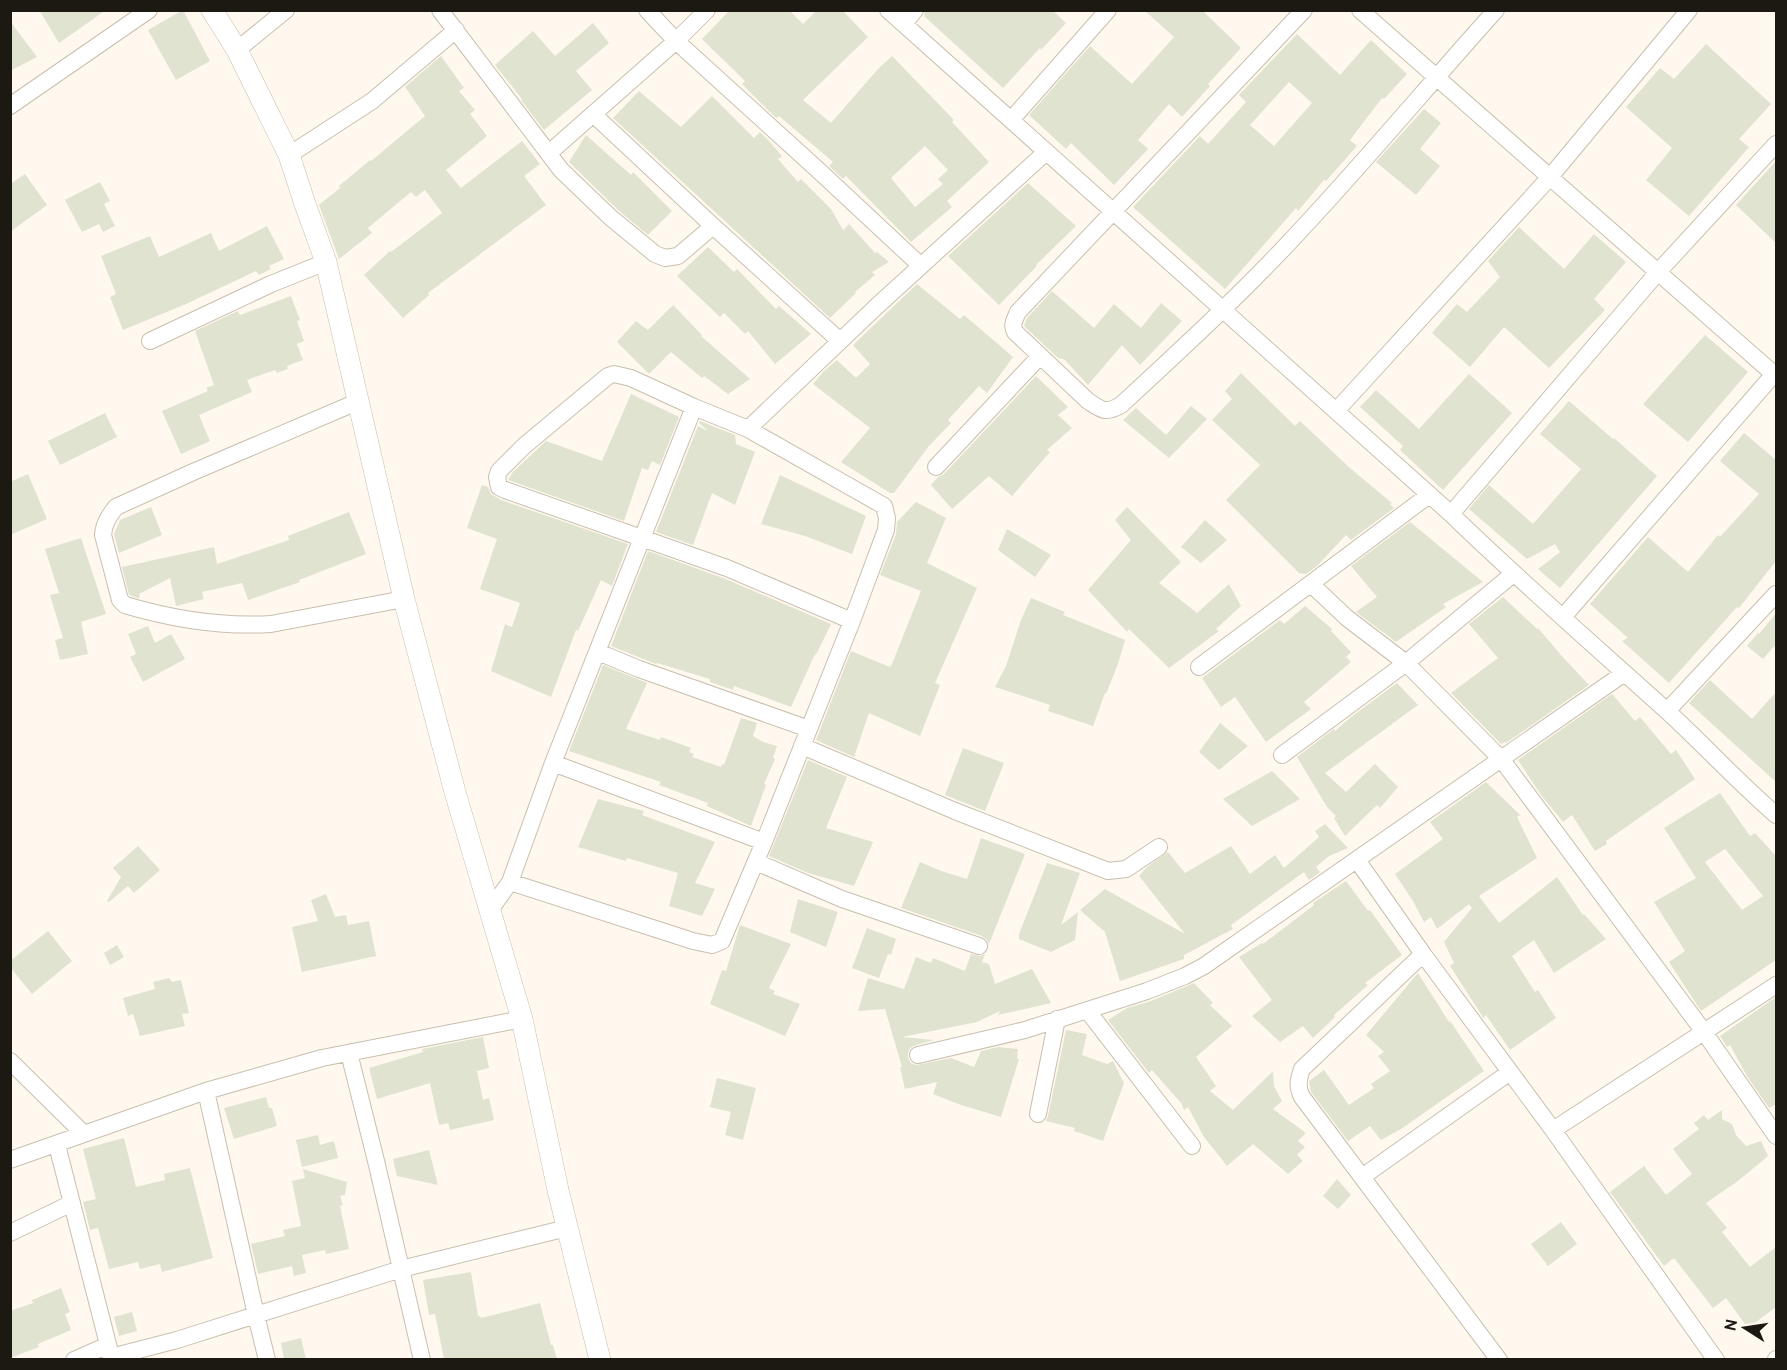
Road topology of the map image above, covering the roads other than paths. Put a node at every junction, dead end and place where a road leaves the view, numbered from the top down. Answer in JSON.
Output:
{"nodes":[{"id":1,"x":149,"y":10,"type":"edge"},
{"id":2,"x":212,"y":10,"type":"edge"},
{"id":3,"x":286,"y":10,"type":"edge"},
{"id":4,"x":440,"y":10,"type":"edge"},
{"id":5,"x":647,"y":10,"type":"edge"},
{"id":6,"x":707,"y":10,"type":"edge"},
{"id":7,"x":888,"y":10,"type":"edge"},
{"id":8,"x":915,"y":10,"type":"edge"},
{"id":9,"x":1108,"y":10,"type":"edge"},
{"id":10,"x":1304,"y":10,"type":"edge"},
{"id":11,"x":1360,"y":10,"type":"edge"},
{"id":12,"x":1496,"y":10,"type":"edge"},
{"id":13,"x":1689,"y":10,"type":"edge"},
{"id":14,"x":904,"y":24,"type":"junction"},
{"id":15,"x":456,"y":30,"type":"junction"},
{"id":16,"x":676,"y":41,"type":"junction"},
{"id":17,"x":237,"y":50,"type":"junction"},
{"id":18,"x":1436,"y":76,"type":"junction"},
{"id":19,"x":10,"y":106,"type":"edge"},
{"id":20,"x":593,"y":114,"type":"junction"},
{"id":21,"x":1011,"y":120,"type":"junction"},
{"id":22,"x":1776,"y":144,"type":"edge"},
{"id":23,"x":1046,"y":152,"type":"junction"},
{"id":24,"x":549,"y":153,"type":"junction"},
{"id":25,"x":289,"y":155,"type":"junction"},
{"id":26,"x":1550,"y":177,"type":"junction"},
{"id":27,"x":1113,"y":211,"type":"junction"},
{"id":28,"x":713,"y":226,"type":"junction"},
{"id":29,"x":326,"y":262,"type":"junction"},
{"id":30,"x":921,"y":266,"type":"junction"},
{"id":31,"x":1658,"y":272,"type":"junction"},
{"id":32,"x":1223,"y":310,"type":"junction"},
{"id":33,"x":150,"y":341,"type":"dead end"},
{"id":34,"x":840,"y":341,"type":"junction"},
{"id":35,"x":1040,"y":356,"type":"junction"},
{"id":36,"x":1775,"y":375,"type":"edge"},
{"id":37,"x":357,"y":402,"type":"junction"},
{"id":38,"x":694,"y":407,"type":"junction"},
{"id":39,"x":1336,"y":411,"type":"junction"},
{"id":40,"x":748,"y":429,"type":"junction"},
{"id":41,"x":936,"y":467,"type":"dead end"},
{"id":42,"x":1429,"y":495,"type":"junction"},
{"id":43,"x":1451,"y":514,"type":"junction"},
{"id":44,"x":642,"y":539,"type":"junction"},
{"id":45,"x":1513,"y":574,"type":"junction"},
{"id":46,"x":1311,"y":584,"type":"junction"},
{"id":47,"x":1776,"y":594,"type":"edge"},
{"id":48,"x":404,"y":599,"type":"junction"},
{"id":49,"x":1563,"y":617,"type":"junction"},
{"id":50,"x":852,"y":621,"type":"junction"},
{"id":51,"x":598,"y":652,"type":"junction"},
{"id":52,"x":1406,"y":663,"type":"junction"},
{"id":53,"x":1199,"y":668,"type":"dead end"},
{"id":54,"x":1623,"y":674,"type":"junction"},
{"id":55,"x":1667,"y":711,"type":"junction"},
{"id":56,"x":809,"y":729,"type":"junction"},
{"id":57,"x":802,"y":746,"type":"junction"},
{"id":58,"x":1282,"y":755,"type":"dead end"},
{"id":59,"x":1502,"y":760,"type":"junction"},
{"id":60,"x":553,"y":763,"type":"junction"},
{"id":61,"x":1775,"y":811,"type":"edge"},
{"id":62,"x":764,"y":842,"type":"junction"},
{"id":63,"x":1159,"y":847,"type":"dead end"},
{"id":64,"x":1357,"y":860,"type":"junction"},
{"id":65,"x":756,"y":862,"type":"junction"},
{"id":66,"x":510,"y":882,"type":"junction"},
{"id":67,"x":490,"y":910,"type":"junction"},
{"id":68,"x":979,"y":946,"type":"dead end"},
{"id":69,"x":1423,"y":954,"type":"junction"},
{"id":70,"x":1776,"y":985,"type":"edge"},
{"id":71,"x":1087,"y":1010,"type":"junction"},
{"id":72,"x":522,"y":1019,"type":"junction"},
{"id":73,"x":1058,"y":1019,"type":"junction"},
{"id":74,"x":1704,"y":1032,"type":"junction"},
{"id":75,"x":349,"y":1053,"type":"junction"},
{"id":76,"x":918,"y":1055,"type":"dead end"},
{"id":77,"x":10,"y":1061,"type":"edge"},
{"id":78,"x":1510,"y":1072,"type":"junction"},
{"id":79,"x":206,"y":1091,"type":"junction"},
{"id":80,"x":1038,"y":1114,"type":"dead end"},
{"id":81,"x":1553,"y":1130,"type":"junction"},
{"id":82,"x":84,"y":1134,"type":"junction"},
{"id":83,"x":1776,"y":1137,"type":"edge"},
{"id":84,"x":57,"y":1145,"type":"junction"},
{"id":85,"x":1192,"y":1146,"type":"dead end"},
{"id":86,"x":10,"y":1160,"type":"edge"},
{"id":87,"x":1362,"y":1177,"type":"junction"},
{"id":88,"x":72,"y":1203,"type":"junction"},
{"id":89,"x":567,"y":1228,"type":"junction"},
{"id":90,"x":10,"y":1233,"type":"edge"},
{"id":91,"x":401,"y":1269,"type":"junction"},
{"id":92,"x":256,"y":1315,"type":"junction"},
{"id":93,"x":110,"y":1354,"type":"edge"},
{"id":94,"x":74,"y":1359,"type":"edge"},
{"id":95,"x":267,"y":1359,"type":"edge"},
{"id":96,"x":422,"y":1359,"type":"edge"},
{"id":97,"x":600,"y":1359,"type":"edge"},
{"id":98,"x":1499,"y":1359,"type":"edge"},
{"id":99,"x":1716,"y":1359,"type":"edge"}],
"edges":[{"from":1,"to":19,"type":"street"},
{"from":2,"to":17,"type":"street"},
{"from":3,"to":17,"type":"street"},
{"from":4,"to":15,"type":"street"},
{"from":5,"to":16,"type":"street"},
{"from":6,"to":16,"type":"street"},
{"from":7,"to":14,"type":"street"},
{"from":8,"to":14,"type":"street"},
{"from":9,"to":21,"type":"street"},
{"from":10,"to":27,"type":"street"},
{"from":11,"to":18,"type":"street"},
{"from":12,"to":18,"type":"street"},
{"from":13,"to":26,"type":"street"},
{"from":14,"to":21,"type":"street"},
{"from":15,"to":24,"type":"street"},
{"from":15,"to":25,"type":"street"},
{"from":16,"to":20,"type":"street"},
{"from":16,"to":30,"type":"street"},
{"from":17,"to":25,"type":"street"},
{"from":18,"to":26,"type":"street"},
{"from":18,"to":32,"type":"street"},
{"from":20,"to":24,"type":"street"},
{"from":20,"to":28,"type":"street"},
{"from":21,"to":23,"type":"street"},
{"from":22,"to":31,"type":"street"},
{"from":23,"to":27,"type":"street"},
{"from":23,"to":30,"type":"street"},
{"from":24,"to":28,"type":"street"},
{"from":25,"to":29,"type":"street"},
{"from":26,"to":31,"type":"street"},
{"from":26,"to":39,"type":"street"},
{"from":27,"to":32,"type":"street"},
{"from":27,"to":35,"type":"street"},
{"from":28,"to":34,"type":"street"},
{"from":29,"to":33,"type":"street"},
{"from":29,"to":37,"type":"street"},
{"from":30,"to":34,"type":"street"},
{"from":31,"to":36,"type":"street"},
{"from":31,"to":43,"type":"street"},
{"from":32,"to":35,"type":"street"},
{"from":32,"to":39,"type":"street"},
{"from":34,"to":40,"type":"street"},
{"from":35,"to":41,"type":"street"},
{"from":36,"to":49,"type":"street"},
{"from":37,"to":48,"type":"street"},
{"from":37,"to":48,"type":"street"},
{"from":38,"to":40,"type":"street"},
{"from":38,"to":44,"type":"street"},
{"from":38,"to":44,"type":"street"},
{"from":39,"to":42,"type":"street"},
{"from":40,"to":50,"type":"street"},
{"from":42,"to":43,"type":"street"},
{"from":42,"to":46,"type":"street"},
{"from":43,"to":45,"type":"street"},
{"from":44,"to":50,"type":"street"},
{"from":44,"to":51,"type":"street"},
{"from":45,"to":49,"type":"street"},
{"from":45,"to":52,"type":"street"},
{"from":46,"to":52,"type":"street"},
{"from":46,"to":53,"type":"street"},
{"from":47,"to":55,"type":"street"},
{"from":48,"to":67,"type":"street"},
{"from":49,"to":54,"type":"street"},
{"from":50,"to":56,"type":"street"},
{"from":51,"to":56,"type":"street"},
{"from":51,"to":60,"type":"street"},
{"from":52,"to":58,"type":"street"},
{"from":52,"to":59,"type":"street"},
{"from":54,"to":55,"type":"street"},
{"from":54,"to":59,"type":"street"},
{"from":55,"to":61,"type":"street"},
{"from":56,"to":57,"type":"street"},
{"from":57,"to":62,"type":"street"},
{"from":57,"to":63,"type":"street"},
{"from":59,"to":64,"type":"street"},
{"from":59,"to":74,"type":"street"},
{"from":60,"to":62,"type":"street"},
{"from":60,"to":66,"type":"street"},
{"from":62,"to":65,"type":"street"},
{"from":64,"to":69,"type":"street"},
{"from":64,"to":71,"type":"street"},
{"from":65,"to":66,"type":"street"},
{"from":65,"to":68,"type":"street"},
{"from":66,"to":67,"type":"street"},
{"from":67,"to":72,"type":"street"},
{"from":69,"to":78,"type":"street"},
{"from":69,"to":87,"type":"street"},
{"from":70,"to":74,"type":"street"},
{"from":71,"to":73,"type":"street"},
{"from":71,"to":85,"type":"street"},
{"from":72,"to":75,"type":"street"},
{"from":72,"to":89,"type":"street"},
{"from":73,"to":76,"type":"street"},
{"from":73,"to":80,"type":"street"},
{"from":74,"to":81,"type":"street"},
{"from":74,"to":83,"type":"street"},
{"from":75,"to":79,"type":"street"},
{"from":75,"to":91,"type":"street"},
{"from":77,"to":82,"type":"street"},
{"from":78,"to":81,"type":"street"},
{"from":78,"to":87,"type":"street"},
{"from":79,"to":82,"type":"street"},
{"from":79,"to":92,"type":"street"},
{"from":81,"to":99,"type":"street"},
{"from":82,"to":84,"type":"street"},
{"from":84,"to":86,"type":"street"},
{"from":84,"to":88,"type":"street"},
{"from":87,"to":98,"type":"street"},
{"from":88,"to":90,"type":"street"},
{"from":88,"to":93,"type":"street"},
{"from":89,"to":91,"type":"street"},
{"from":89,"to":97,"type":"street"},
{"from":91,"to":92,"type":"street"},
{"from":91,"to":96,"type":"street"},
{"from":92,"to":93,"type":"street"},
{"from":92,"to":95,"type":"street"},
{"from":93,"to":94,"type":"street"}]}
